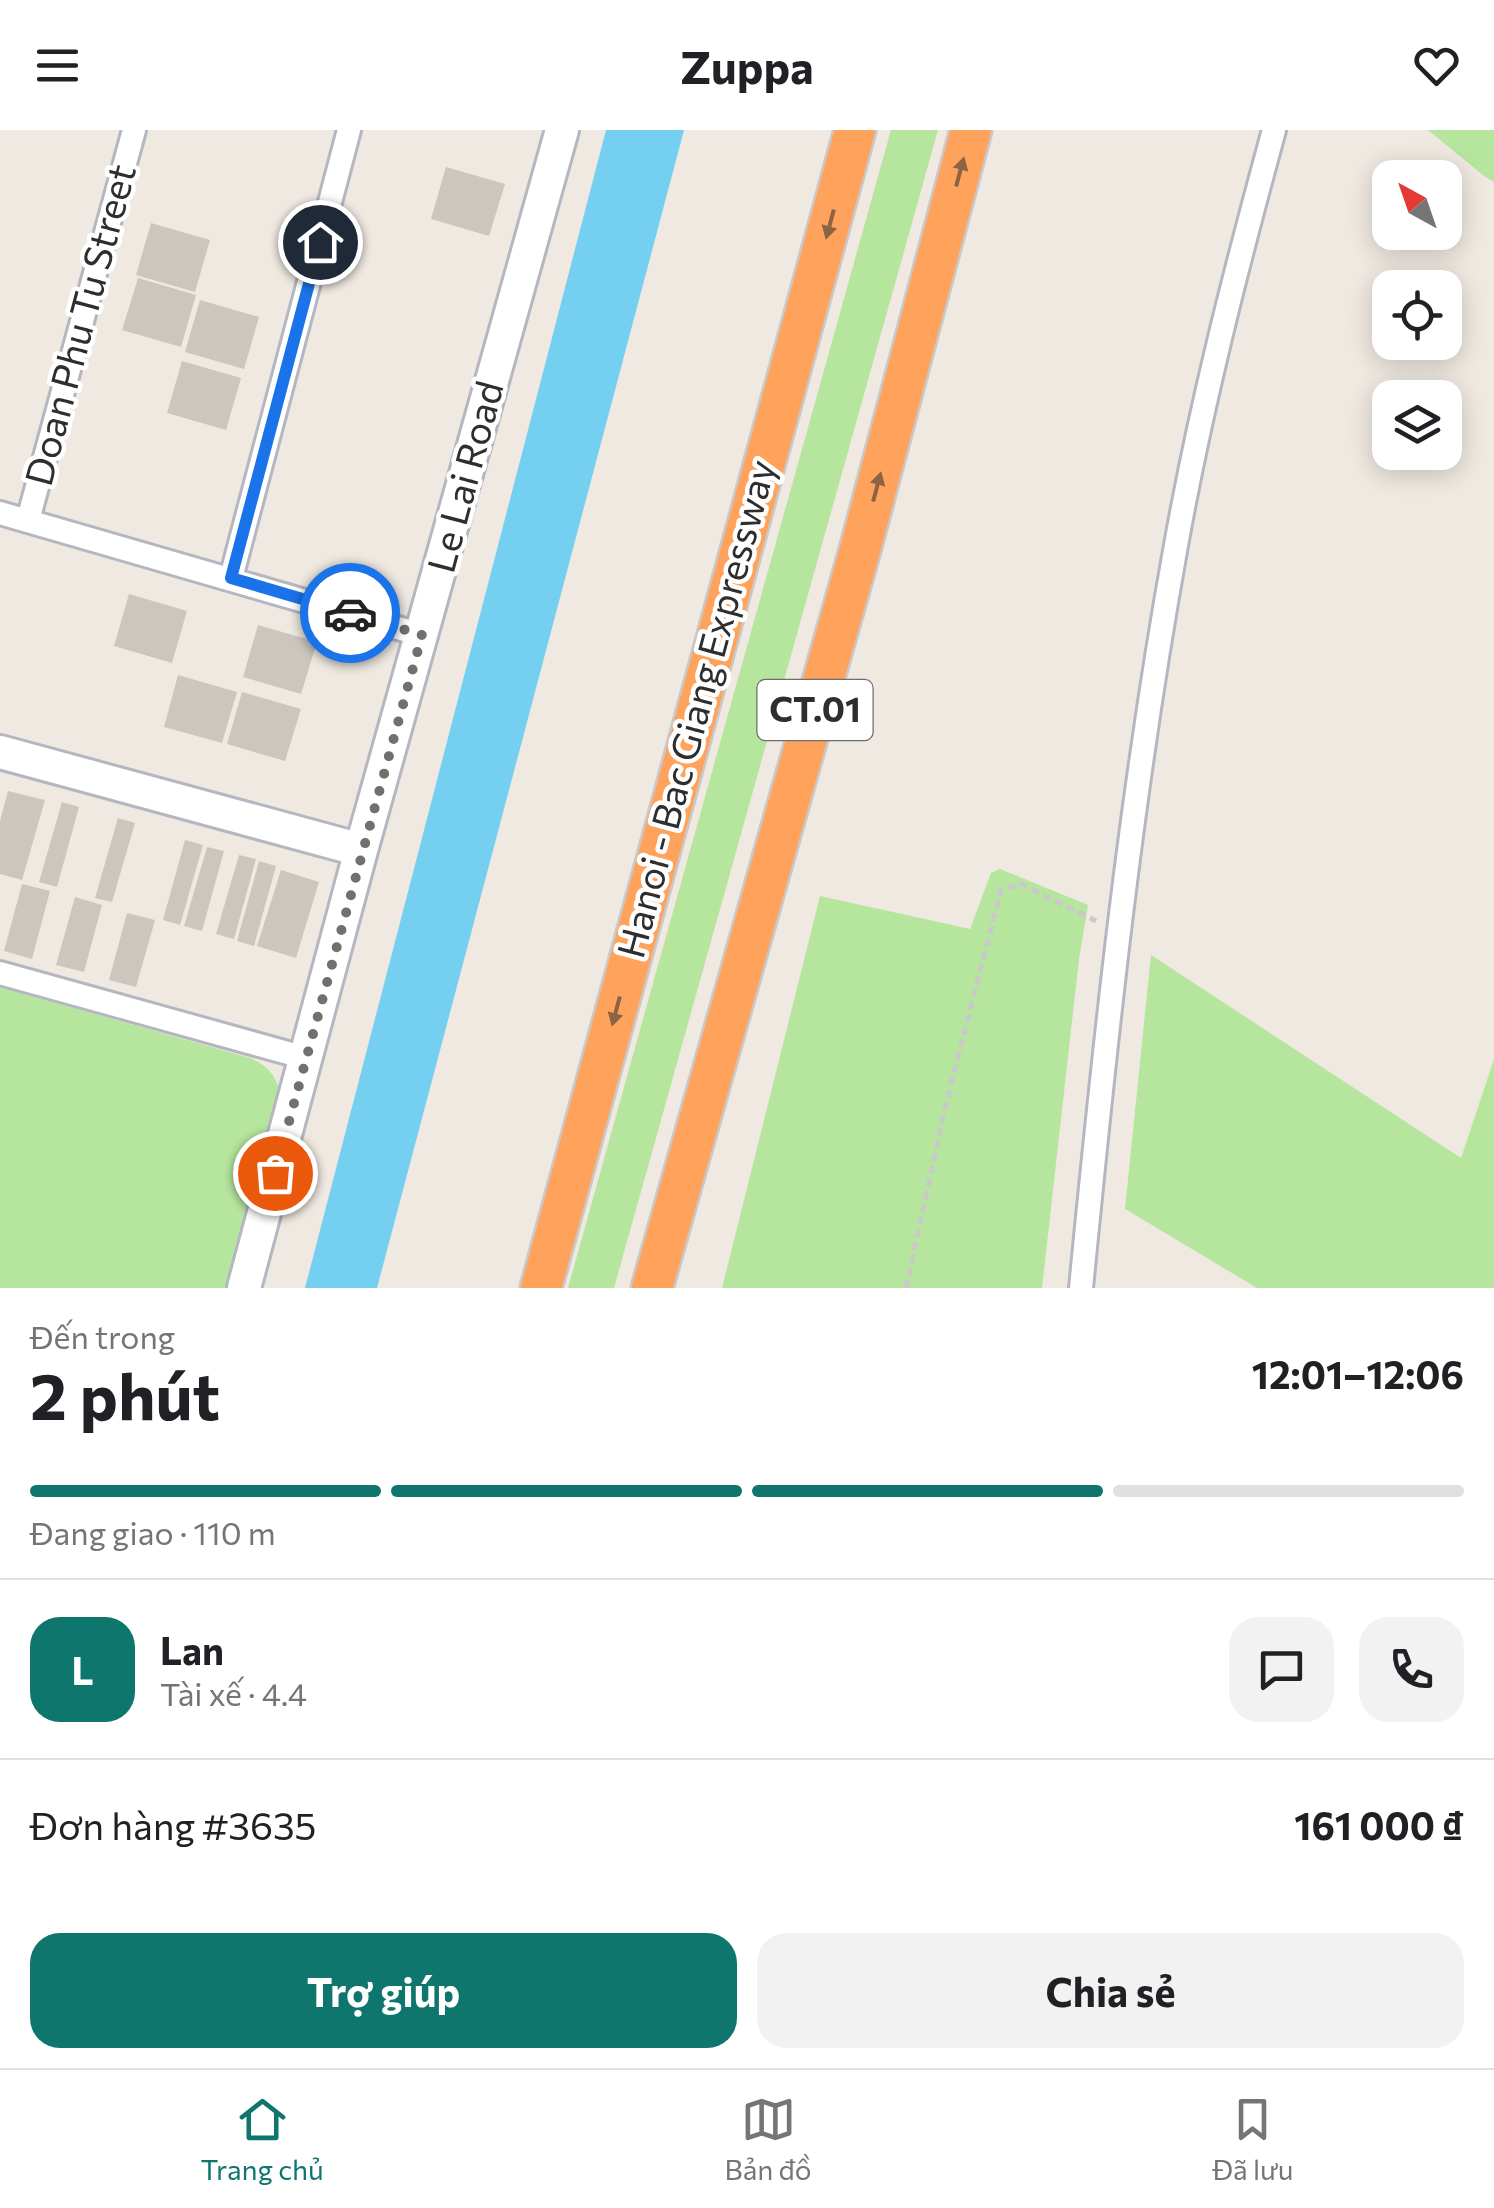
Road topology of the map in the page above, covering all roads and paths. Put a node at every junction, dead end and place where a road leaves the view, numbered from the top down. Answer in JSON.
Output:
{"nodes":[{"id":1,"x":134,"y":130,"type":"edge"},
{"id":2,"x":349,"y":130,"type":"edge"},
{"id":3,"x":562,"y":130,"type":"edge"},
{"id":4,"x":855,"y":130,"type":"edge"},
{"id":5,"x":971,"y":130,"type":"edge"},
{"id":6,"x":1274,"y":130,"type":"edge"},
{"id":7,"x":0,"y":513,"type":"edge"},
{"id":8,"x":28,"y":520,"type":"junction"},
{"id":9,"x":860,"y":550,"type":"junction"},
{"id":10,"x":231,"y":578,"type":"junction"},
{"id":11,"x":422,"y":635,"type":"junction"},
{"id":12,"x":0,"y":752,"type":"edge"},
{"id":13,"x":362,"y":850,"type":"junction"},
{"id":14,"x":1096,"y":921,"type":"dead end"},
{"id":15,"x":0,"y":973,"type":"edge"},
{"id":16,"x":306,"y":1058,"type":"junction"},
{"id":17,"x":542,"y":1284,"type":"edge"},
{"id":18,"x":244,"y":1288,"type":"edge"},
{"id":19,"x":652,"y":1288,"type":"edge"},
{"id":20,"x":678,"y":1288,"type":"edge"},
{"id":21,"x":906,"y":1288,"type":"edge"},
{"id":22,"x":1080,"y":1288,"type":"edge"}],
"edges":[{"from":1,"to":8,"type":"street","name":"Doan Phu Tu Street"},
{"from":2,"to":10,"type":"street"},
{"from":3,"to":11,"type":"street","name":"Le Lai Road"},
{"from":4,"to":17,"type":"highway","name":"Hanoi - Bac Giang Expressway","number":"CT.01","one_way":true},
{"from":9,"to":5,"type":"highway","number":"CT.01","one_way":true},
{"from":6,"to":22,"type":"street"},
{"from":7,"to":8,"type":"street"},
{"from":8,"to":10,"type":"street"},
{"from":9,"to":19,"type":"highway","number":"CT.01"},
{"from":9,"to":20,"type":"highway"},
{"from":10,"to":11,"type":"street"},
{"from":11,"to":13,"type":"street","name":"Le Lai Road"},
{"from":12,"to":13,"type":"street"},
{"from":13,"to":16,"type":"street","name":"Le Lai Road"},
{"from":14,"to":21,"type":"path"},
{"from":15,"to":16,"type":"street"},
{"from":16,"to":18,"type":"street","name":"Le Lai Road"}]}
